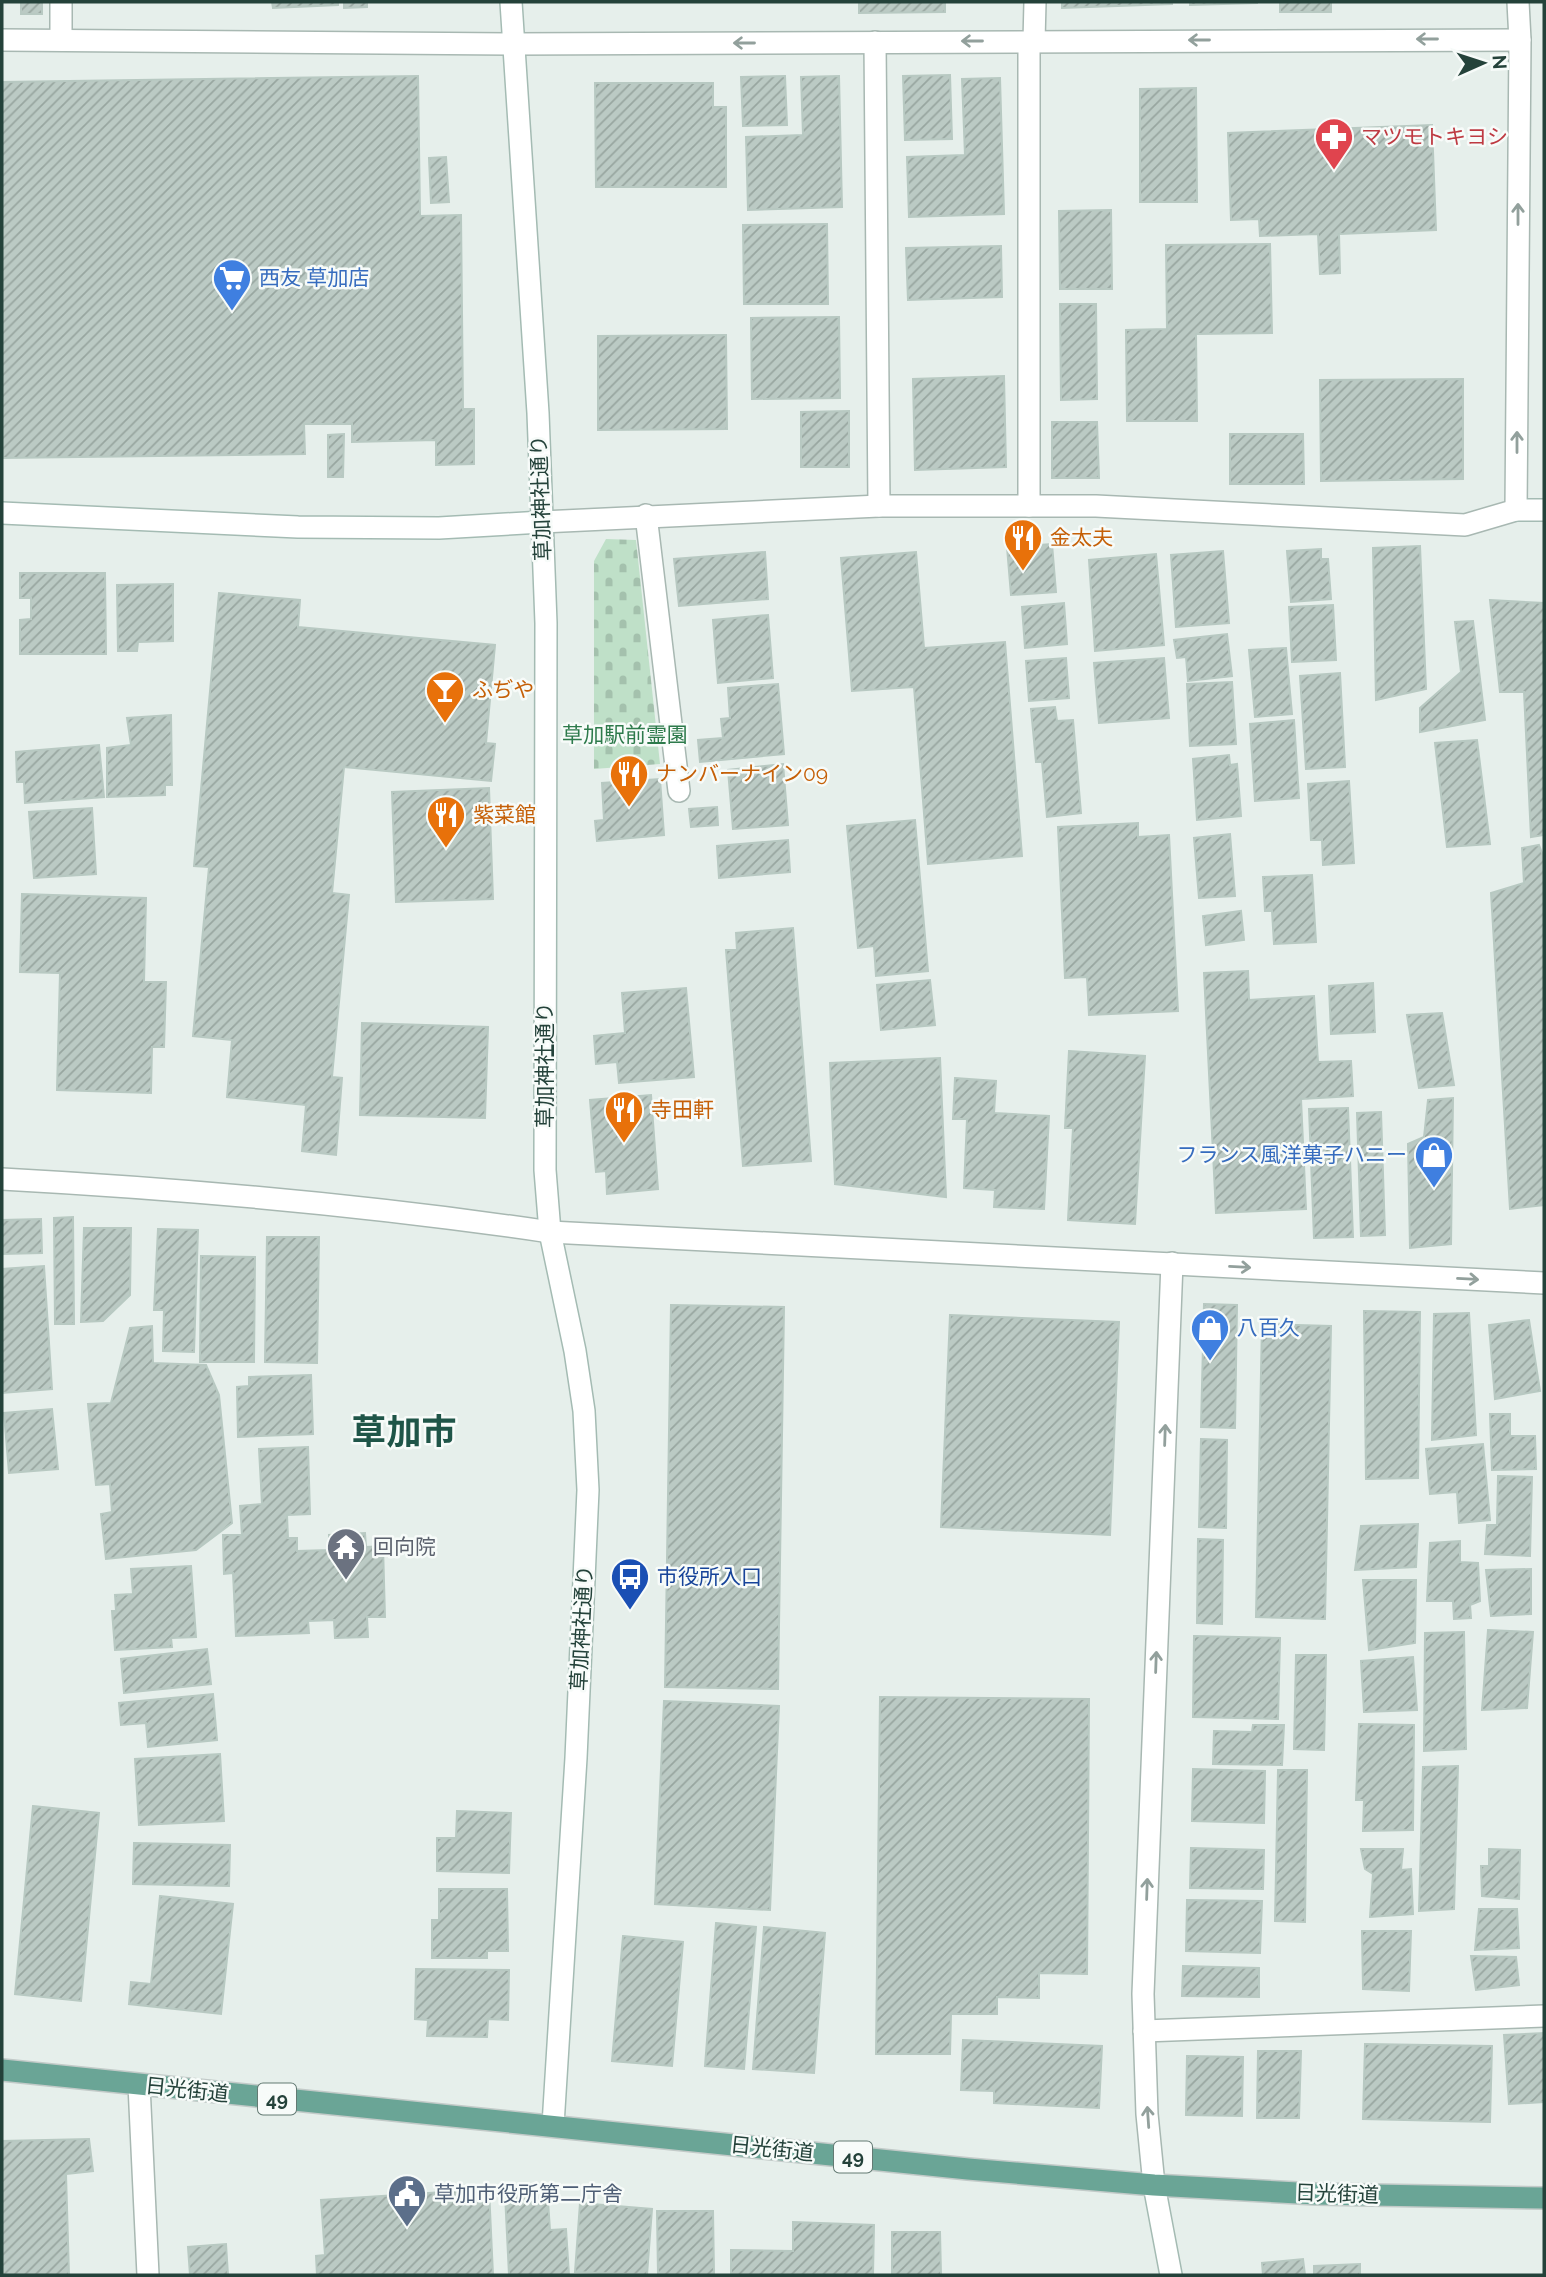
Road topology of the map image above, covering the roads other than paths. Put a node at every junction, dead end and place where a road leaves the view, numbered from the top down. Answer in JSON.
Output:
{"nodes":[{"id":1,"x":61,"y":2,"type":"edge"},
{"id":2,"x":510,"y":2,"type":"edge"},
{"id":3,"x":1035,"y":2,"type":"edge"},
{"id":4,"x":1518,"y":2,"type":"edge"},
{"id":5,"x":2,"y":40,"type":"edge"},
{"id":6,"x":61,"y":40,"type":"junction"},
{"id":7,"x":1520,"y":40,"type":"junction"},
{"id":8,"x":1032,"y":41,"type":"junction"},
{"id":9,"x":875,"y":42,"type":"junction"},
{"id":10,"x":512,"y":44,"type":"junction"},
{"id":11,"x":879,"y":506,"type":"junction"},
{"id":12,"x":1030,"y":506,"type":"junction"},
{"id":13,"x":1516,"y":510,"type":"junction"},
{"id":14,"x":1544,"y":510,"type":"edge"},
{"id":15,"x":2,"y":513,"type":"edge"},
{"id":16,"x":646,"y":515,"type":"junction"},
{"id":17,"x":542,"y":522,"type":"junction"},
{"id":18,"x":679,"y":792,"type":"dead end"},
{"id":19,"x":2,"y":1179,"type":"edge"},
{"id":20,"x":550,"y":1232,"type":"junction"},
{"id":21,"x":1172,"y":1263,"type":"junction"},
{"id":22,"x":1544,"y":1283,"type":"edge"},
{"id":23,"x":1544,"y":2016,"type":"edge"},
{"id":24,"x":1144,"y":2031,"type":"junction"},
{"id":25,"x":2,"y":2070,"type":"edge"},
{"id":26,"x":139,"y":2085,"type":"junction"},
{"id":27,"x":553,"y":2125,"type":"junction"},
{"id":28,"x":1154,"y":2185,"type":"junction"},
{"id":29,"x":1544,"y":2198,"type":"edge"},
{"id":30,"x":148,"y":2275,"type":"edge"},
{"id":31,"x":1171,"y":2275,"type":"edge"}],
"edges":[{"from":1,"to":6,"type":"street"},
{"from":2,"to":10,"type":"street","name":"草加神社通り"},
{"from":3,"to":8,"type":"street"},
{"from":4,"to":7,"type":"street"},
{"from":5,"to":6,"type":"street"},
{"from":6,"to":10,"type":"street"},
{"from":7,"to":8,"type":"street","one_way":true},
{"from":13,"to":7,"type":"street","one_way":true},
{"from":8,"to":9,"type":"street","one_way":true},
{"from":8,"to":12,"type":"street"},
{"from":9,"to":10,"type":"street","one_way":true},
{"from":9,"to":11,"type":"street"},
{"from":10,"to":17,"type":"street","name":"草加神社通り"},
{"from":11,"to":12,"type":"street"},
{"from":11,"to":16,"type":"street"},
{"from":12,"to":13,"type":"street"},
{"from":13,"to":14,"type":"street"},
{"from":15,"to":17,"type":"street"},
{"from":16,"to":17,"type":"street"},
{"from":16,"to":18,"type":"street"},
{"from":17,"to":20,"type":"street","name":"草加神社通り"},
{"from":19,"to":20,"type":"street"},
{"from":20,"to":21,"type":"street"},
{"from":20,"to":27,"type":"street","name":"草加神社通り"},
{"from":21,"to":22,"type":"street","one_way":true},
{"from":24,"to":21,"type":"street","one_way":true},
{"from":23,"to":24,"type":"street"},
{"from":28,"to":24,"type":"street","one_way":true},
{"from":25,"to":26,"type":"main road","name":"日光街道","number":"49"},
{"from":26,"to":27,"type":"main road","name":"日光街道","number":"49"},
{"from":26,"to":30,"type":"street"},
{"from":27,"to":28,"type":"main road","name":"日光街道","number":"49"},
{"from":28,"to":29,"type":"main road","name":"日光街道","number":"49"},
{"from":28,"to":31,"type":"street"}]}
